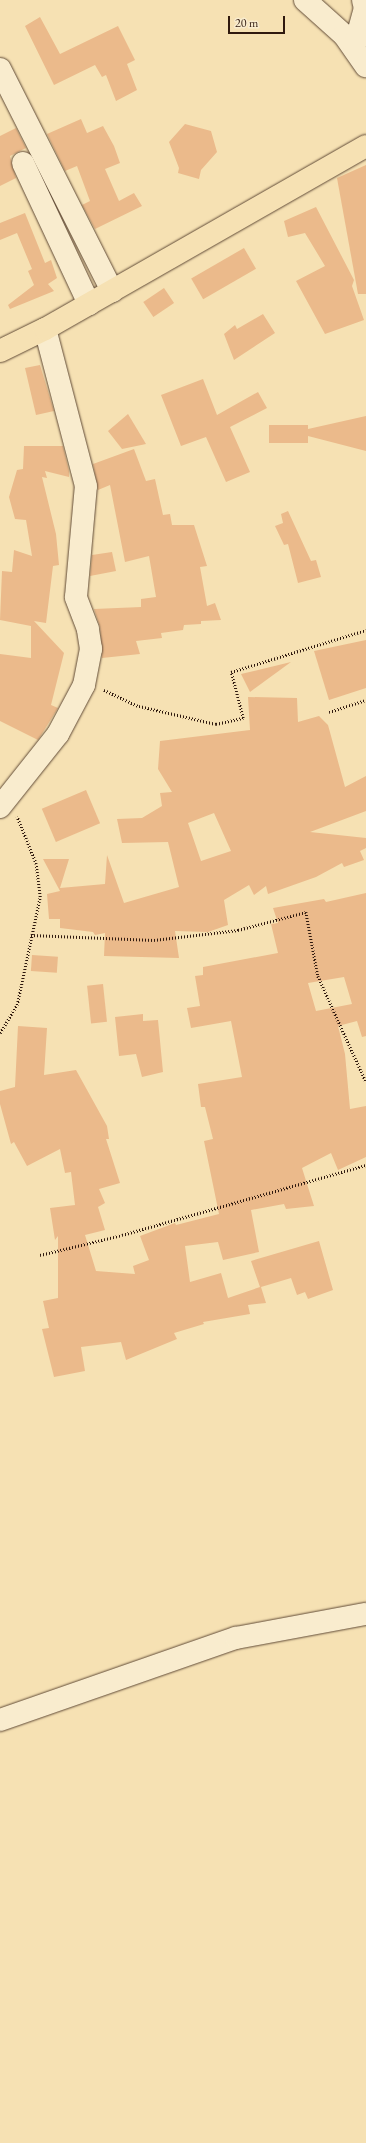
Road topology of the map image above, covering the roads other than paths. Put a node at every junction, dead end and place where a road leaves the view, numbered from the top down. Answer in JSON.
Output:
{"nodes":[{"id":1,"x":305,"y":0,"type":"edge"},
{"id":2,"x":363,"y":0,"type":"edge"},
{"id":3,"x":354,"y":48,"type":"junction"},
{"id":4,"x":366,"y":66,"type":"edge"},
{"id":5,"x":0,"y":69,"type":"edge"},
{"id":6,"x":366,"y":146,"type":"edge"},
{"id":7,"x":23,"y":163,"type":"dead end"},
{"id":8,"x":112,"y":291,"type":"junction"},
{"id":9,"x":89,"y":304,"type":"junction"},
{"id":10,"x":45,"y":329,"type":"junction"},
{"id":11,"x":0,"y":351,"type":"edge"},
{"id":12,"x":3,"y":802,"type":"edge"},
{"id":13,"x":366,"y":1614,"type":"edge"},
{"id":14,"x":0,"y":1720,"type":"edge"}],
"edges":[{"from":1,"to":3,"type":"street"},
{"from":2,"to":3,"type":"street"},
{"from":3,"to":4,"type":"street"},
{"from":5,"to":8,"type":"street"},
{"from":6,"to":8,"type":"main road"},
{"from":7,"to":9,"type":"street"},
{"from":8,"to":9,"type":"main road"},
{"from":9,"to":10,"type":"main road"},
{"from":10,"to":11,"type":"main road"},
{"from":10,"to":12,"type":"street"},
{"from":13,"to":14,"type":"street"}]}
